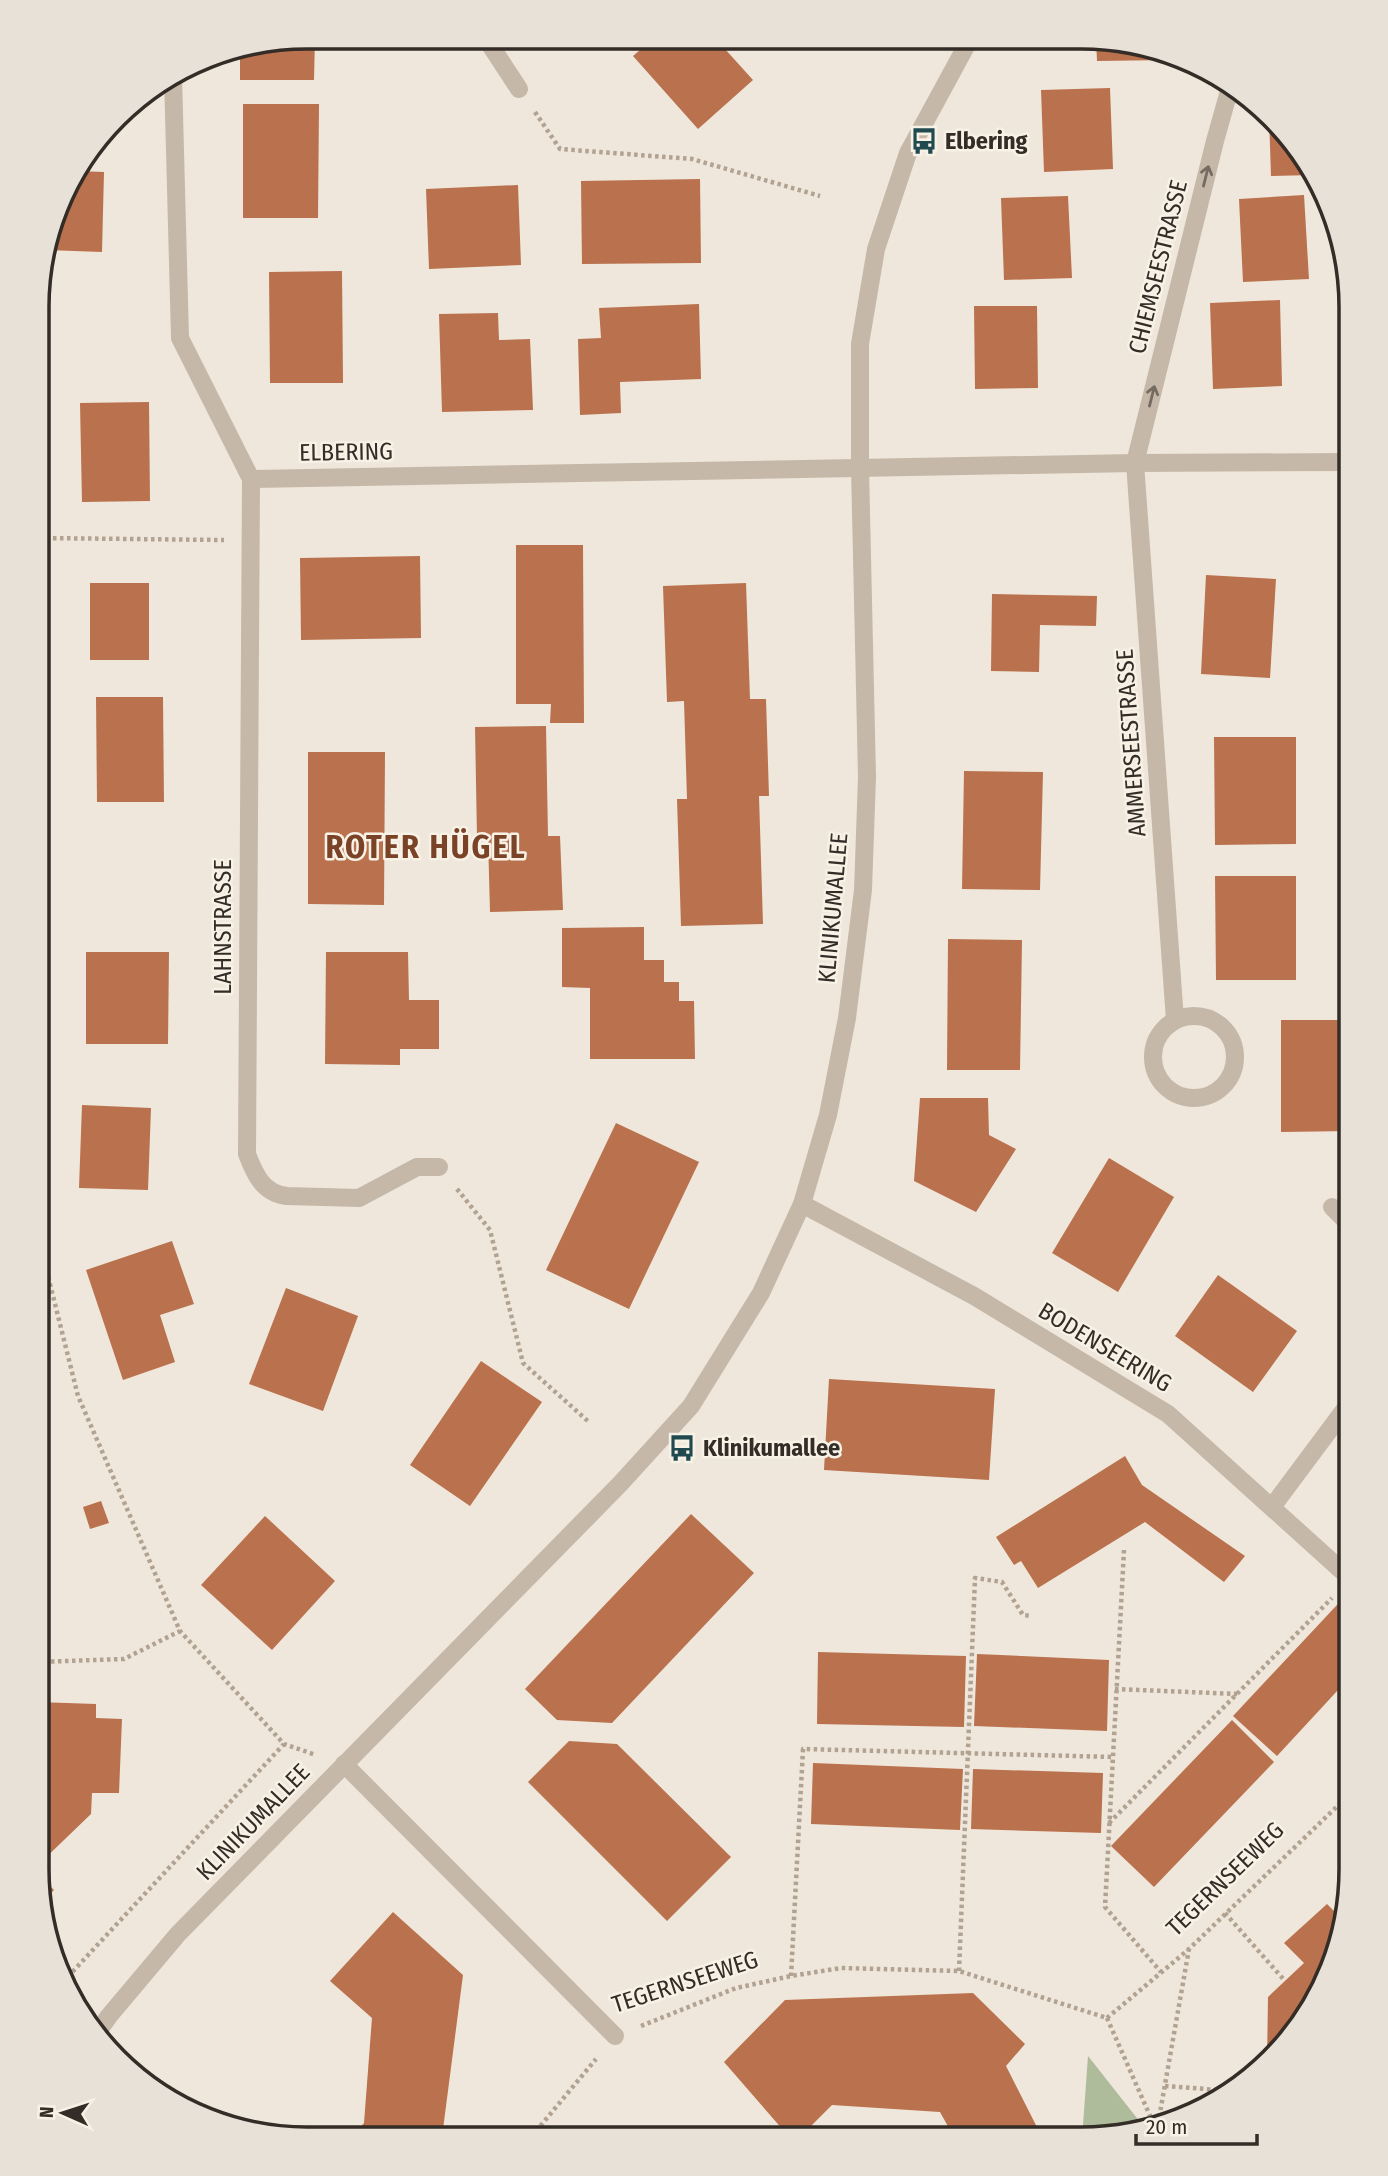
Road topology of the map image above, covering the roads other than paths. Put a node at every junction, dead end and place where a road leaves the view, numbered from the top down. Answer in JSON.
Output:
{"nodes":[{"id":1,"x":493,"y":49,"type":"edge"},
{"id":2,"x":965,"y":49,"type":"edge"},
{"id":3,"x":173,"y":87,"type":"edge"},
{"id":4,"x":519,"y":89,"type":"road end"},
{"id":5,"x":1228,"y":95,"type":"edge"},
{"id":6,"x":1339,"y":462,"type":"edge"},
{"id":7,"x":1135,"y":463,"type":"junction"},
{"id":8,"x":860,"y":468,"type":"junction"},
{"id":9,"x":251,"y":478,"type":"junction"},
{"id":10,"x":1175,"y":1020,"type":"junction"},
{"id":11,"x":439,"y":1167,"type":"road end"},
{"id":12,"x":802,"y":1204,"type":"junction"},
{"id":13,"x":1332,"y":1207,"type":"dead end"},
{"id":14,"x":1339,"y":1214,"type":"edge"},
{"id":15,"x":1339,"y":1417,"type":"edge"},
{"id":16,"x":1272,"y":1507,"type":"junction"},
{"id":17,"x":1339,"y":1577,"type":"edge"},
{"id":18,"x":344,"y":1764,"type":"junction"},
{"id":19,"x":102,"y":2026,"type":"edge"},
{"id":20,"x":615,"y":2036,"type":"road end"}],
"edges":[{"from":1,"to":4,"type":"street"},
{"from":2,"to":8,"type":"street","name":"KLINIKUMALLEE"},
{"from":3,"to":9,"type":"street"},
{"from":7,"to":5,"type":"street","name":"CHIEMSEESTRASSE","one_way":true},
{"from":6,"to":7,"type":"street"},
{"from":7,"to":8,"type":"street"},
{"from":7,"to":10,"type":"street","name":"AMMERSEESTRASSE"},
{"from":8,"to":9,"type":"street","name":"ELBERING"},
{"from":8,"to":12,"type":"street","name":"KLINIKUMALLEE"},
{"from":9,"to":11,"type":"street","name":"LAHNSTRASSE"},
{"from":10,"to":10,"type":"street"},
{"from":12,"to":16,"type":"street","name":"BODENSEERING"},
{"from":12,"to":18,"type":"street","name":"KLINIKUMALLEE"},
{"from":13,"to":14,"type":"street"},
{"from":15,"to":16,"type":"street"},
{"from":16,"to":17,"type":"street","name":"BODENSEERING"},
{"from":18,"to":19,"type":"street","name":"KLINIKUMALLEE"},
{"from":18,"to":20,"type":"street","name":"TEGERNSEEWEG"}]}
